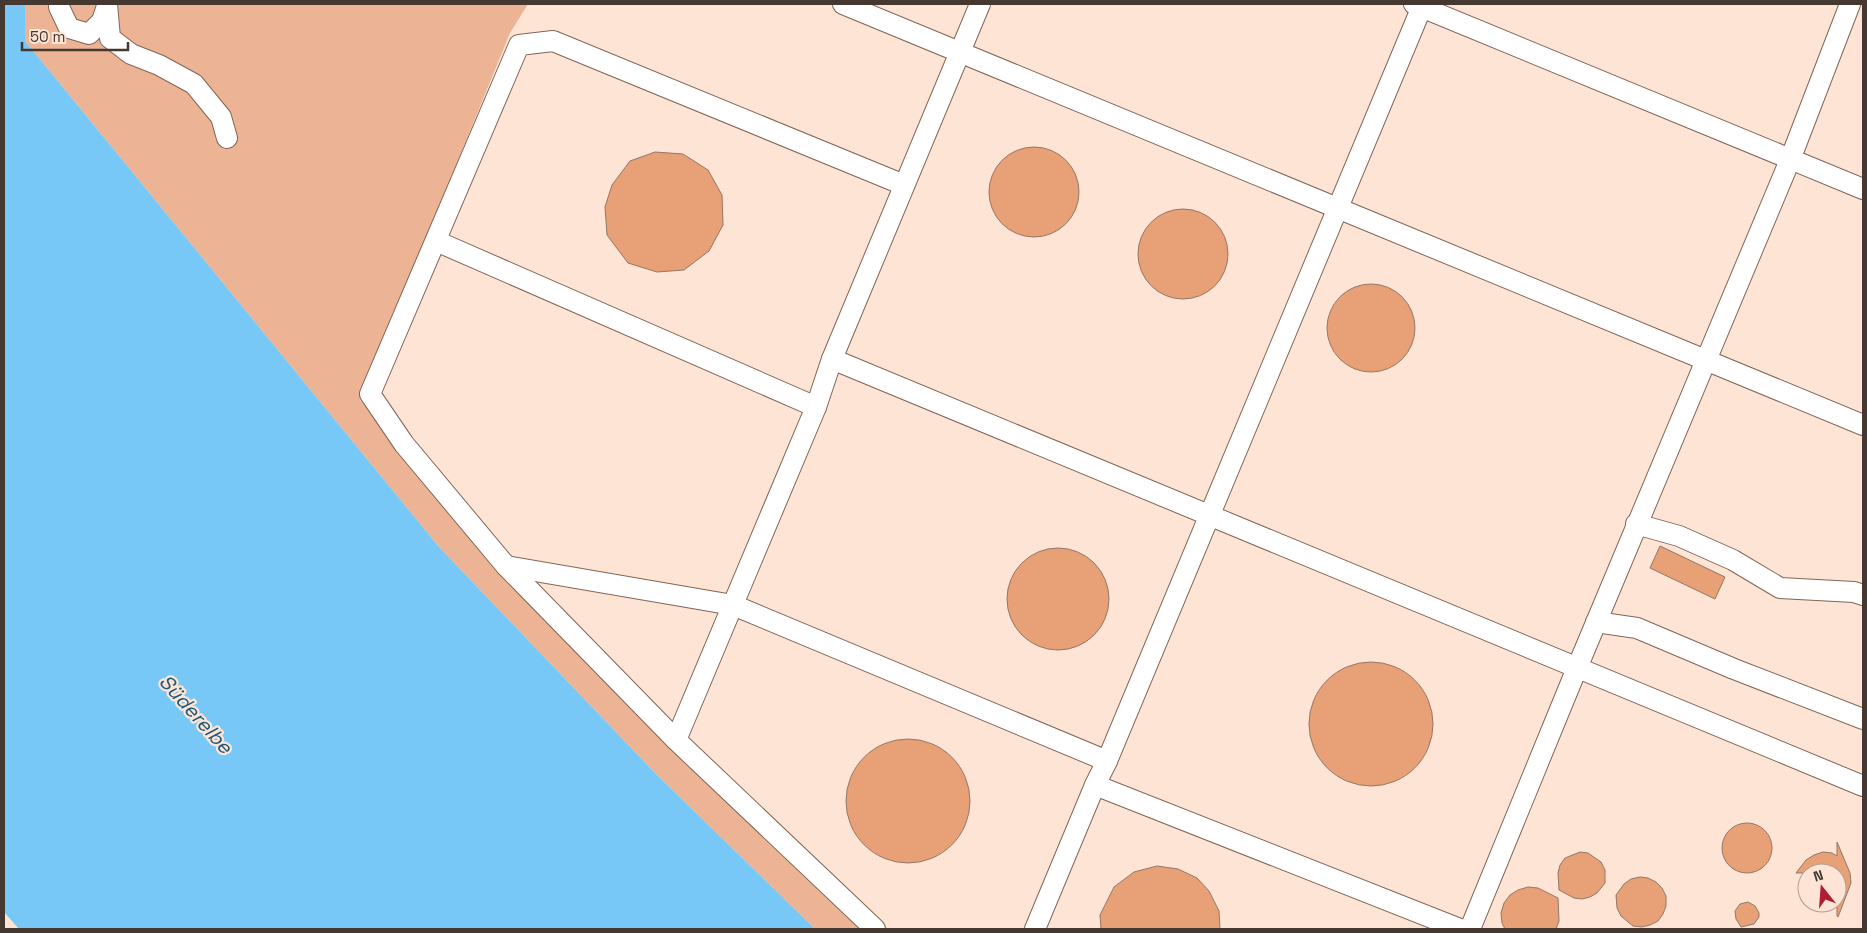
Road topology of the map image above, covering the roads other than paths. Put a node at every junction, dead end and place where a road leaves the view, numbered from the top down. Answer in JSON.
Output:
{"nodes":[{"id":1,"x":59,"y":4,"type":"edge"},
{"id":2,"x":843,"y":4,"type":"edge"},
{"id":3,"x":980,"y":4,"type":"edge"},
{"id":4,"x":1850,"y":4,"type":"edge"},
{"id":5,"x":1419,"y":5,"type":"edge"},
{"id":6,"x":960,"y":52,"type":"junction"},
{"id":7,"x":226,"y":138,"type":"dead end"},
{"id":8,"x":1790,"y":160,"type":"junction"},
{"id":9,"x":904,"y":186,"type":"junction"},
{"id":10,"x":1863,"y":189,"type":"edge"},
{"id":11,"x":1337,"y":208,"type":"junction"},
{"id":12,"x":436,"y":241,"type":"junction"},
{"id":13,"x":832,"y":359,"type":"junction"},
{"id":14,"x":1705,"y":360,"type":"junction"},
{"id":15,"x":816,"y":407,"type":"junction"},
{"id":16,"x":1863,"y":426,"type":"edge"},
{"id":17,"x":1209,"y":516,"type":"junction"},
{"id":18,"x":1636,"y":524,"type":"junction"},
{"id":19,"x":506,"y":566,"type":"junction"},
{"id":20,"x":1863,"y":595,"type":"edge"},
{"id":21,"x":733,"y":605,"type":"junction"},
{"id":22,"x":1596,"y":622,"type":"junction"},
{"id":23,"x":1577,"y":668,"type":"junction"},
{"id":24,"x":1863,"y":719,"type":"edge"},
{"id":25,"x":676,"y":740,"type":"junction"},
{"id":26,"x":1107,"y":761,"type":"junction"},
{"id":27,"x":1095,"y":785,"type":"junction"},
{"id":28,"x":1863,"y":786,"type":"edge"},
{"id":29,"x":875,"y":929,"type":"edge"},
{"id":30,"x":1035,"y":929,"type":"edge"},
{"id":31,"x":1460,"y":929,"type":"edge"},
{"id":32,"x":1470,"y":929,"type":"edge"}],
"edges":[{"from":1,"to":7,"type":"lane"},
{"from":2,"to":6,"type":"lane"},
{"from":3,"to":6,"type":"lane"},
{"from":4,"to":8,"type":"lane"},
{"from":5,"to":8,"type":"lane"},
{"from":5,"to":11,"type":"lane"},
{"from":6,"to":9,"type":"lane"},
{"from":6,"to":11,"type":"lane"},
{"from":8,"to":10,"type":"lane"},
{"from":8,"to":14,"type":"lane"},
{"from":9,"to":12,"type":"lane"},
{"from":9,"to":13,"type":"lane"},
{"from":11,"to":14,"type":"lane"},
{"from":11,"to":17,"type":"lane"},
{"from":12,"to":15,"type":"lane"},
{"from":12,"to":19,"type":"lane"},
{"from":13,"to":15,"type":"lane"},
{"from":13,"to":17,"type":"lane"},
{"from":14,"to":16,"type":"lane"},
{"from":14,"to":18,"type":"lane"},
{"from":15,"to":21,"type":"lane"},
{"from":17,"to":23,"type":"lane"},
{"from":17,"to":26,"type":"lane"},
{"from":18,"to":20,"type":"lane"},
{"from":18,"to":22,"type":"lane"},
{"from":19,"to":21,"type":"lane"},
{"from":19,"to":25,"type":"lane"},
{"from":21,"to":25,"type":"lane"},
{"from":21,"to":26,"type":"lane"},
{"from":22,"to":23,"type":"lane"},
{"from":22,"to":24,"type":"lane"},
{"from":23,"to":28,"type":"lane"},
{"from":23,"to":32,"type":"lane"},
{"from":25,"to":29,"type":"lane"},
{"from":26,"to":27,"type":"lane"},
{"from":27,"to":30,"type":"lane"},
{"from":27,"to":31,"type":"lane"}]}
